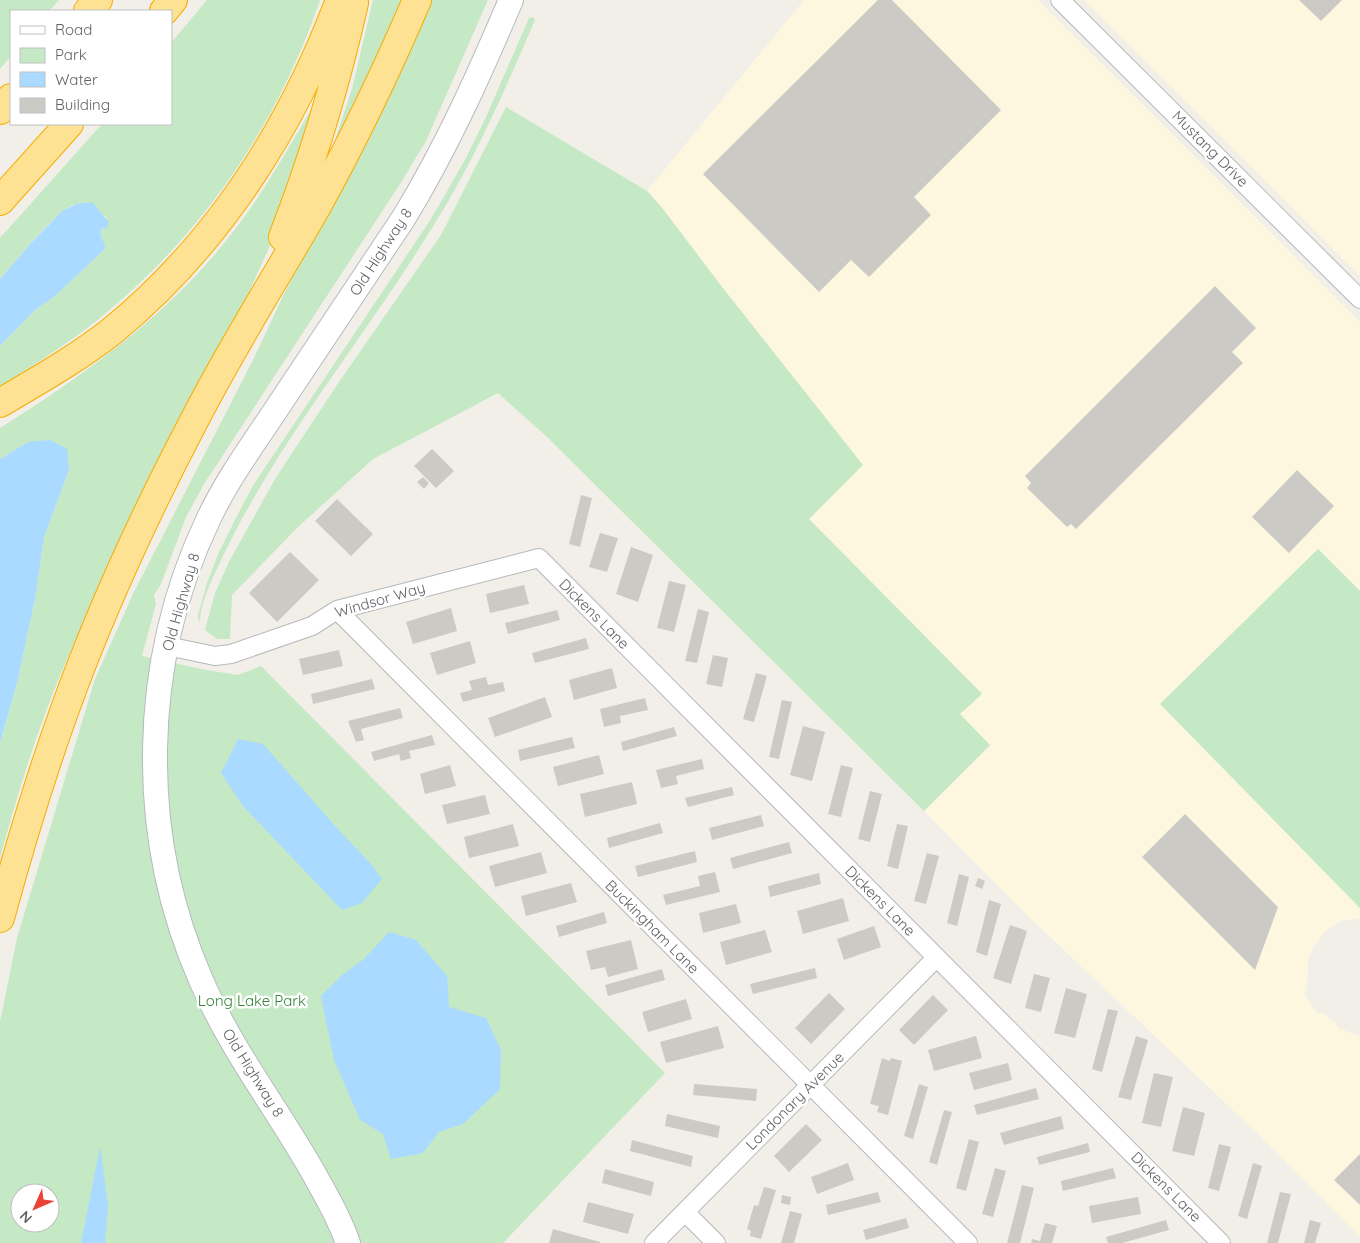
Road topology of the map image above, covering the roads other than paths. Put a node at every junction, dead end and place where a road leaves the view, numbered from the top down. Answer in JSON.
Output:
{"nodes":[{"id":1,"x":98,"y":0,"type":"edge"},
{"id":2,"x":173,"y":0,"type":"edge"},
{"id":3,"x":340,"y":0,"type":"edge"},
{"id":4,"x":355,"y":0,"type":"edge"},
{"id":5,"x":417,"y":0,"type":"edge"},
{"id":6,"x":511,"y":0,"type":"edge"},
{"id":7,"x":1060,"y":0,"type":"edge"},
{"id":8,"x":89,"y":10,"type":"edge"},
{"id":9,"x":165,"y":10,"type":"edge"},
{"id":10,"x":10,"y":99,"type":"edge"},
{"id":11,"x":0,"y":110,"type":"edge"},
{"id":12,"x":68,"y":125,"type":"edge"},
{"id":13,"x":0,"y":201,"type":"edge"},
{"id":14,"x":1360,"y":299,"type":"edge"},
{"id":15,"x":209,"y":394,"type":"junction"},
{"id":16,"x":0,"y":403,"type":"edge"},
{"id":17,"x":539,"y":558,"type":"joint"},
{"id":18,"x":337,"y":610,"type":"junction"},
{"id":19,"x":167,"y":646,"type":"junction"},
{"id":20,"x":0,"y":918,"type":"edge"},
{"id":21,"x":936,"y":958,"type":"junction"},
{"id":22,"x":811,"y":1085,"type":"junction"},
{"id":23,"x":685,"y":1212,"type":"junction"},
{"id":24,"x":348,"y":1243,"type":"edge"},
{"id":25,"x":654,"y":1243,"type":"edge"},
{"id":26,"x":716,"y":1243,"type":"edge"},
{"id":27,"x":968,"y":1243,"type":"edge"},
{"id":28,"x":1221,"y":1243,"type":"edge"}],
"edges":[{"from":1,"to":8,"type":"highway"},
{"from":2,"to":9,"type":"highway"},
{"from":3,"to":16,"type":"highway"},
{"from":4,"to":15,"type":"highway"},
{"from":5,"to":15,"type":"highway"},
{"from":6,"to":19,"type":"street","name":"Old Highway 8"},
{"from":7,"to":14,"type":"street","name":"Mustang Drive"},
{"from":10,"to":11,"type":"highway"},
{"from":12,"to":13,"type":"highway"},
{"from":15,"to":20,"type":"highway"},
{"from":17,"to":18,"type":"street","name":"Windsor Way"},
{"from":17,"to":21,"type":"street","name":"Dickens Lane"},
{"from":18,"to":19,"type":"street","name":"Windsor Way"},
{"from":18,"to":22,"type":"street","name":"Buckingham Lane"},
{"from":19,"to":24,"type":"street","name":"Old Highway 8"},
{"from":21,"to":22,"type":"street","name":"Londonary Avenue"},
{"from":21,"to":28,"type":"street","name":"Dickens Lane"},
{"from":22,"to":23,"type":"street","name":"Londonary Avenue"},
{"from":22,"to":27,"type":"street","name":"Buckingham Lane"},
{"from":23,"to":25,"type":"street","name":"Londonary Avenue"},
{"from":23,"to":26,"type":"street"}]}
